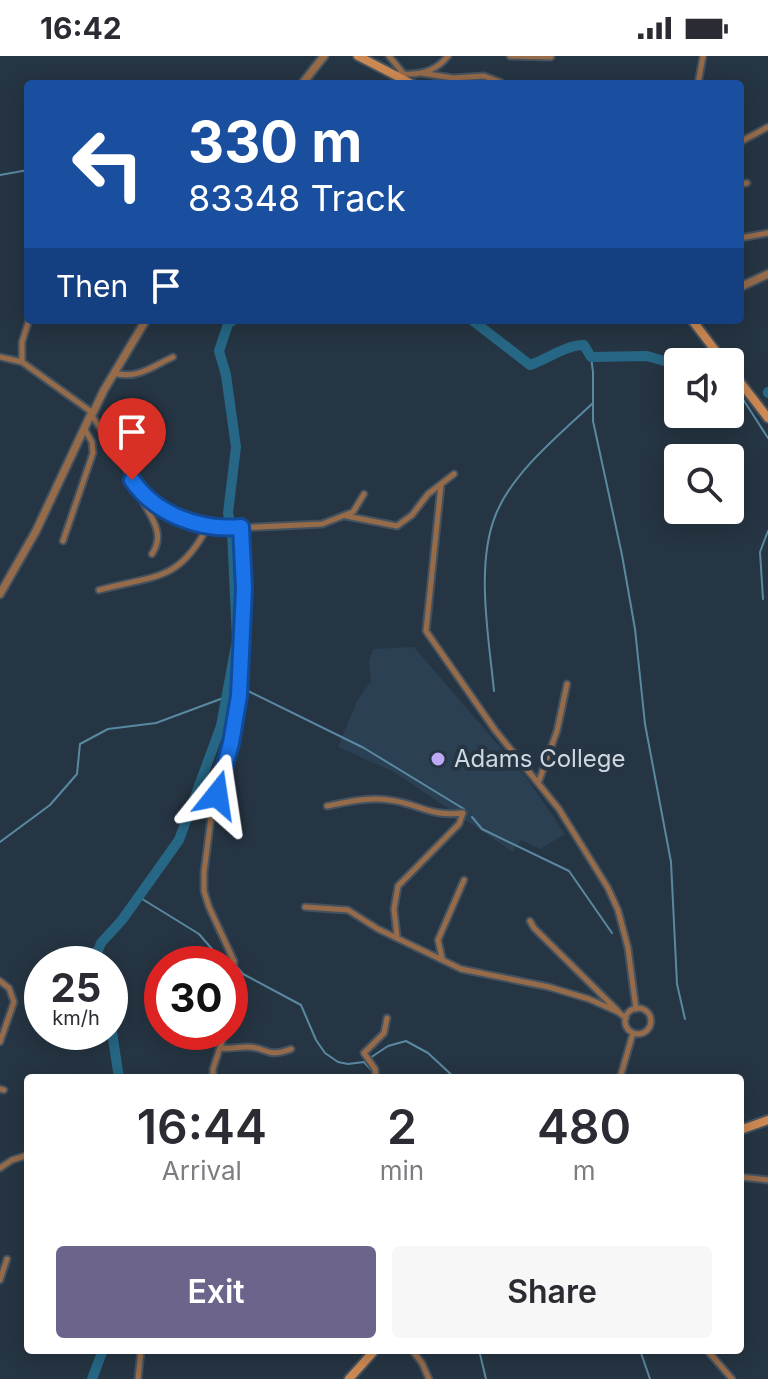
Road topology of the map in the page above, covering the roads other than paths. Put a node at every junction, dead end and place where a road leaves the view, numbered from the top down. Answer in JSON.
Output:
{"nodes":[{"id":1,"x":324,"y":56,"type":"edge"},
{"id":2,"x":358,"y":56,"type":"edge"},
{"id":3,"x":389,"y":56,"type":"edge"},
{"id":4,"x":448,"y":56,"type":"edge"},
{"id":5,"x":510,"y":56,"type":"edge"},
{"id":6,"x":703,"y":56,"type":"edge"},
{"id":7,"x":551,"y":57,"type":"edge"},
{"id":8,"x":421,"y":73,"type":"junction"},
{"id":9,"x":399,"y":74,"type":"junction"},
{"id":10,"x":305,"y":80,"type":"edge"},
{"id":11,"x":407,"y":80,"type":"edge"},
{"id":12,"x":495,"y":80,"type":"edge"},
{"id":13,"x":699,"y":80,"type":"edge"},
{"id":14,"x":768,"y":127,"type":"edge"},
{"id":15,"x":744,"y":140,"type":"edge"},
{"id":16,"x":768,"y":233,"type":"edge"},
{"id":17,"x":744,"y":237,"type":"edge"},
{"id":18,"x":768,"y":274,"type":"edge"},
{"id":19,"x":744,"y":285,"type":"edge"},
{"id":20,"x":28,"y":324,"type":"edge"},
{"id":21,"x":144,"y":324,"type":"edge"},
{"id":22,"x":695,"y":324,"type":"edge"},
{"id":23,"x":713,"y":348,"type":"edge"},
{"id":24,"x":1,"y":357,"type":"edge"},
{"id":25,"x":173,"y":357,"type":"dead end"},
{"id":26,"x":22,"y":362,"type":"junction"},
{"id":27,"x":114,"y":373,"type":"junction"},
{"id":28,"x":744,"y":387,"type":"edge"},
{"id":29,"x":92,"y":414,"type":"junction"},
{"id":30,"x":768,"y":418,"type":"edge"},
{"id":31,"x":84,"y":428,"type":"junction"},
{"id":32,"x":454,"y":474,"type":"dead end"},
{"id":33,"x":441,"y":485,"type":"junction"},
{"id":34,"x":137,"y":488,"type":"junction"},
{"id":35,"x":364,"y":494,"type":"dead end"},
{"id":36,"x":346,"y":516,"type":"junction"},
{"id":37,"x":208,"y":526,"type":"junction"},
{"id":38,"x":238,"y":528,"type":"junction"},
{"id":39,"x":63,"y":541,"type":"dead end"},
{"id":40,"x":152,"y":554,"type":"dead end"},
{"id":41,"x":99,"y":590,"type":"dead end"},
{"id":42,"x":0,"y":594,"type":"edge"},
{"id":43,"x":567,"y":684,"type":"dead end"},
{"id":44,"x":539,"y":782,"type":"junction"},
{"id":45,"x":327,"y":806,"type":"dead end"},
{"id":46,"x":464,"y":880,"type":"dead end"},
{"id":47,"x":305,"y":907,"type":"dead end"},
{"id":48,"x":530,"y":921,"type":"dead end"},
{"id":49,"x":397,"y":936,"type":"junction"},
{"id":50,"x":438,"y":940,"type":"junction"},
{"id":51,"x":227,"y":946,"type":"edge"},
{"id":52,"x":426,"y":951,"type":"junction"},
{"id":53,"x":443,"y":959,"type":"junction"},
{"id":54,"x":0,"y":981,"type":"edge"},
{"id":55,"x":636,"y":1009,"type":"junction"},
{"id":56,"x":618,"y":1012,"type":"junction"},
{"id":57,"x":387,"y":1018,"type":"dead end"},
{"id":58,"x":626,"y":1018,"type":"junction"},
{"id":59,"x":633,"y":1033,"type":"junction"},
{"id":60,"x":0,"y":1042,"type":"edge"},
{"id":61,"x":248,"y":1046,"type":"edge"},
{"id":62,"x":291,"y":1049,"type":"dead end"},
{"id":63,"x":219,"y":1050,"type":"edge"},
{"id":64,"x":213,"y":1074,"type":"edge"},
{"id":65,"x":376,"y":1074,"type":"edge"},
{"id":66,"x":621,"y":1074,"type":"edge"},
{"id":67,"x":768,"y":1120,"type":"edge"},
{"id":68,"x":744,"y":1129,"type":"edge"},
{"id":69,"x":24,"y":1156,"type":"edge"},
{"id":70,"x":0,"y":1168,"type":"edge"},
{"id":71,"x":744,"y":1177,"type":"edge"},
{"id":72,"x":768,"y":1180,"type":"edge"},
{"id":73,"x":7,"y":1259,"type":"dead end"},
{"id":74,"x":0,"y":1280,"type":"edge"},
{"id":75,"x":141,"y":1354,"type":"edge"},
{"id":76,"x":371,"y":1354,"type":"edge"},
{"id":77,"x":415,"y":1354,"type":"edge"},
{"id":78,"x":710,"y":1354,"type":"edge"},
{"id":79,"x":138,"y":1379,"type":"edge"},
{"id":80,"x":349,"y":1379,"type":"edge"},
{"id":81,"x":429,"y":1379,"type":"edge"},
{"id":82,"x":732,"y":1379,"type":"edge"}],
"edges":[{"from":1,"to":10,"type":"street"},
{"from":2,"to":9,"type":"main road"},
{"from":3,"to":9,"type":"street"},
{"from":4,"to":8,"type":"street"},
{"from":5,"to":7,"type":"street"},
{"from":6,"to":13,"type":"street"},
{"from":8,"to":9,"type":"street"},
{"from":8,"to":12,"type":"street"},
{"from":9,"to":11,"type":"main road"},
{"from":14,"to":15,"type":"street"},
{"from":16,"to":17,"type":"street"},
{"from":18,"to":19,"type":"street"},
{"from":20,"to":26,"type":"street"},
{"from":21,"to":27,"type":"street"},
{"from":22,"to":23,"type":"main road"},
{"from":24,"to":26,"type":"street"},
{"from":25,"to":27,"type":"street"},
{"from":26,"to":29,"type":"street"},
{"from":27,"to":29,"type":"street"},
{"from":28,"to":30,"type":"main road"},
{"from":29,"to":31,"type":"street"},
{"from":29,"to":34,"type":"street"},
{"from":31,"to":39,"type":"street"},
{"from":31,"to":42,"type":"street"},
{"from":32,"to":33,"type":"street"},
{"from":33,"to":36,"type":"street"},
{"from":33,"to":44,"type":"street"},
{"from":34,"to":37,"type":"street"},
{"from":34,"to":40,"type":"street"},
{"from":35,"to":36,"type":"street"},
{"from":36,"to":38,"type":"street"},
{"from":37,"to":38,"type":"street"},
{"from":37,"to":41,"type":"street"},
{"from":38,"to":51,"type":"street"},
{"from":43,"to":44,"type":"street"},
{"from":44,"to":55,"type":"street"},
{"from":45,"to":49,"type":"street"},
{"from":46,"to":50,"type":"street"},
{"from":47,"to":49,"type":"street"},
{"from":48,"to":56,"type":"street"},
{"from":49,"to":52,"type":"street"},
{"from":50,"to":52,"type":"street"},
{"from":50,"to":53,"type":"street"},
{"from":52,"to":53,"type":"street"},
{"from":53,"to":56,"type":"street"},
{"from":54,"to":60,"type":"street"},
{"from":55,"to":58,"type":"street"},
{"from":55,"to":59,"type":"street"},
{"from":56,"to":58,"type":"street"},
{"from":57,"to":65,"type":"street"},
{"from":58,"to":59,"type":"street"},
{"from":59,"to":66,"type":"street"},
{"from":61,"to":62,"type":"street"},
{"from":63,"to":64,"type":"street"},
{"from":67,"to":68,"type":"main road"},
{"from":69,"to":70,"type":"street"},
{"from":71,"to":72,"type":"street"},
{"from":73,"to":74,"type":"street"},
{"from":75,"to":79,"type":"street"},
{"from":76,"to":80,"type":"main road"},
{"from":77,"to":81,"type":"street"},
{"from":78,"to":82,"type":"street"}]}
